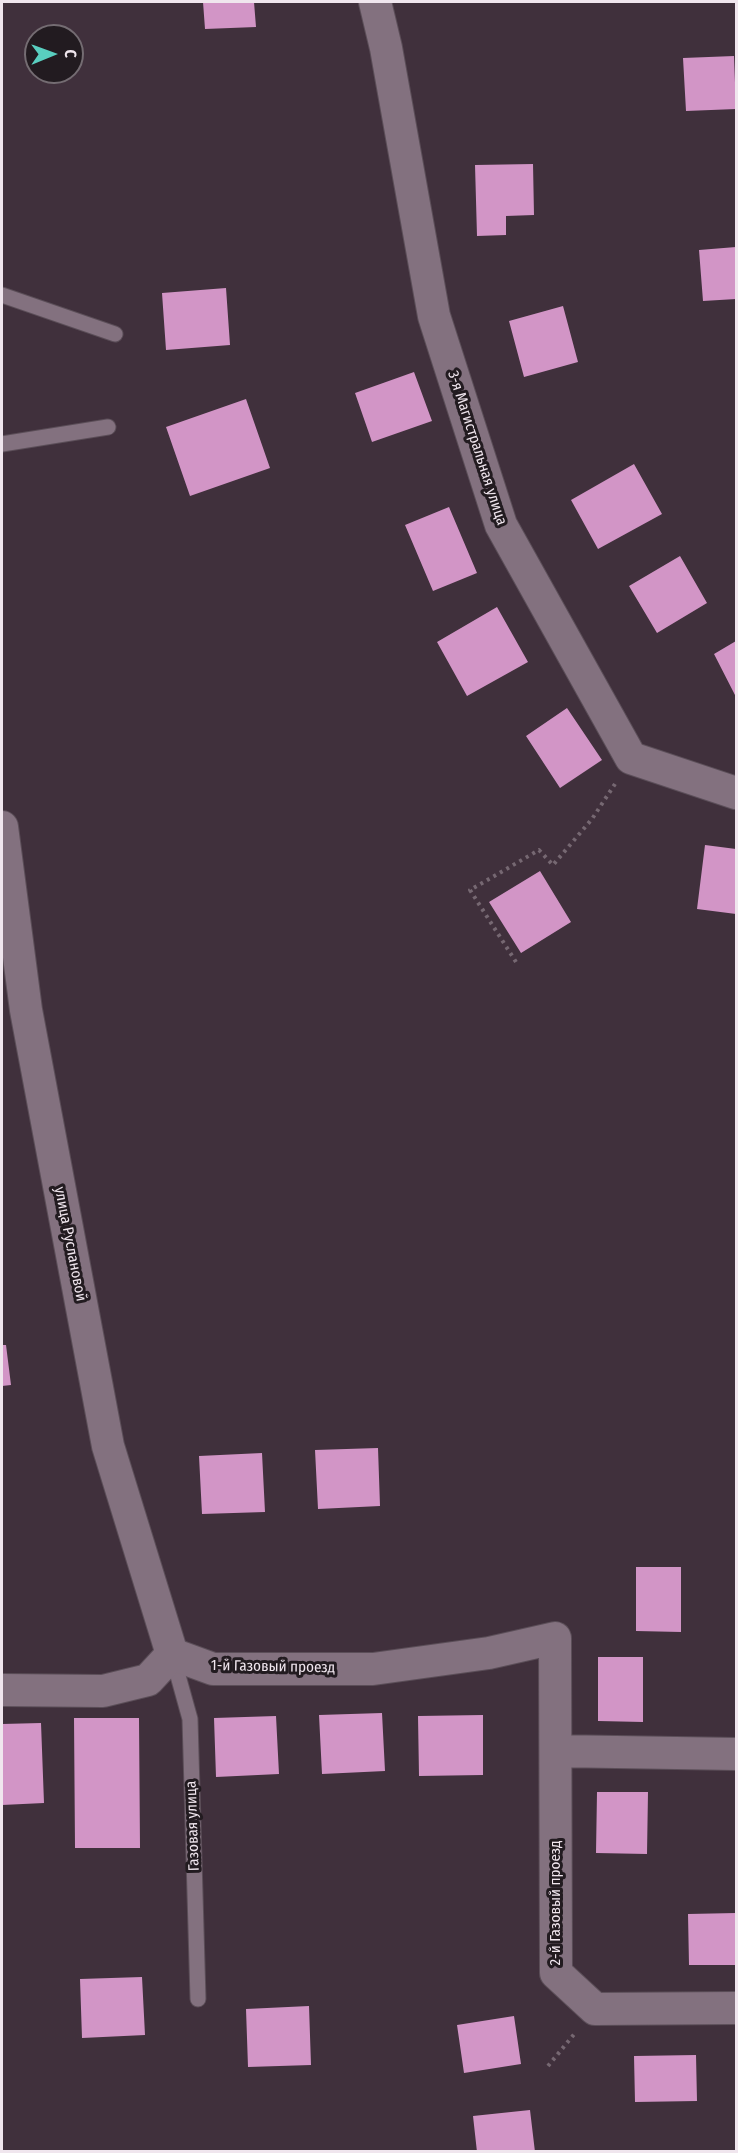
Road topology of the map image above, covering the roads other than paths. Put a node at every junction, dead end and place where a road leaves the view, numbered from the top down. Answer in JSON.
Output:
{"nodes":[{"id":1,"x":375,"y":2,"type":"edge"},
{"id":2,"x":2,"y":295,"type":"edge"},
{"id":3,"x":115,"y":334,"type":"dead end"},
{"id":4,"x":108,"y":427,"type":"dead end"},
{"id":5,"x":2,"y":444,"type":"edge"},
{"id":6,"x":736,"y":793,"type":"edge"},
{"id":7,"x":2,"y":826,"type":"edge"},
{"id":8,"x":555,"y":1638,"type":"joint"},
{"id":9,"x":172,"y":1654,"type":"junction"},
{"id":10,"x":2,"y":1690,"type":"edge"},
{"id":11,"x":556,"y":1751,"type":"junction"},
{"id":12,"x":736,"y":1754,"type":"edge"},
{"id":13,"x":198,"y":1999,"type":"dead end"},
{"id":14,"x":736,"y":2008,"type":"edge"}],
"edges":[{"from":1,"to":6,"type":"street","name":"3-я Магистральная улица"},
{"from":2,"to":3,"type":"lane"},
{"from":4,"to":5,"type":"lane"},
{"from":7,"to":9,"type":"street","name":"улица Руслановой"},
{"from":8,"to":9,"type":"street","name":"1-й Газовый проезд"},
{"from":8,"to":11,"type":"street","name":"2-й Газовый проезд"},
{"from":9,"to":10,"type":"street"},
{"from":9,"to":13,"type":"lane","name":"Газовая улица"},
{"from":11,"to":12,"type":"street"},
{"from":11,"to":14,"type":"street","name":"2-й Газовый проезд"}]}
